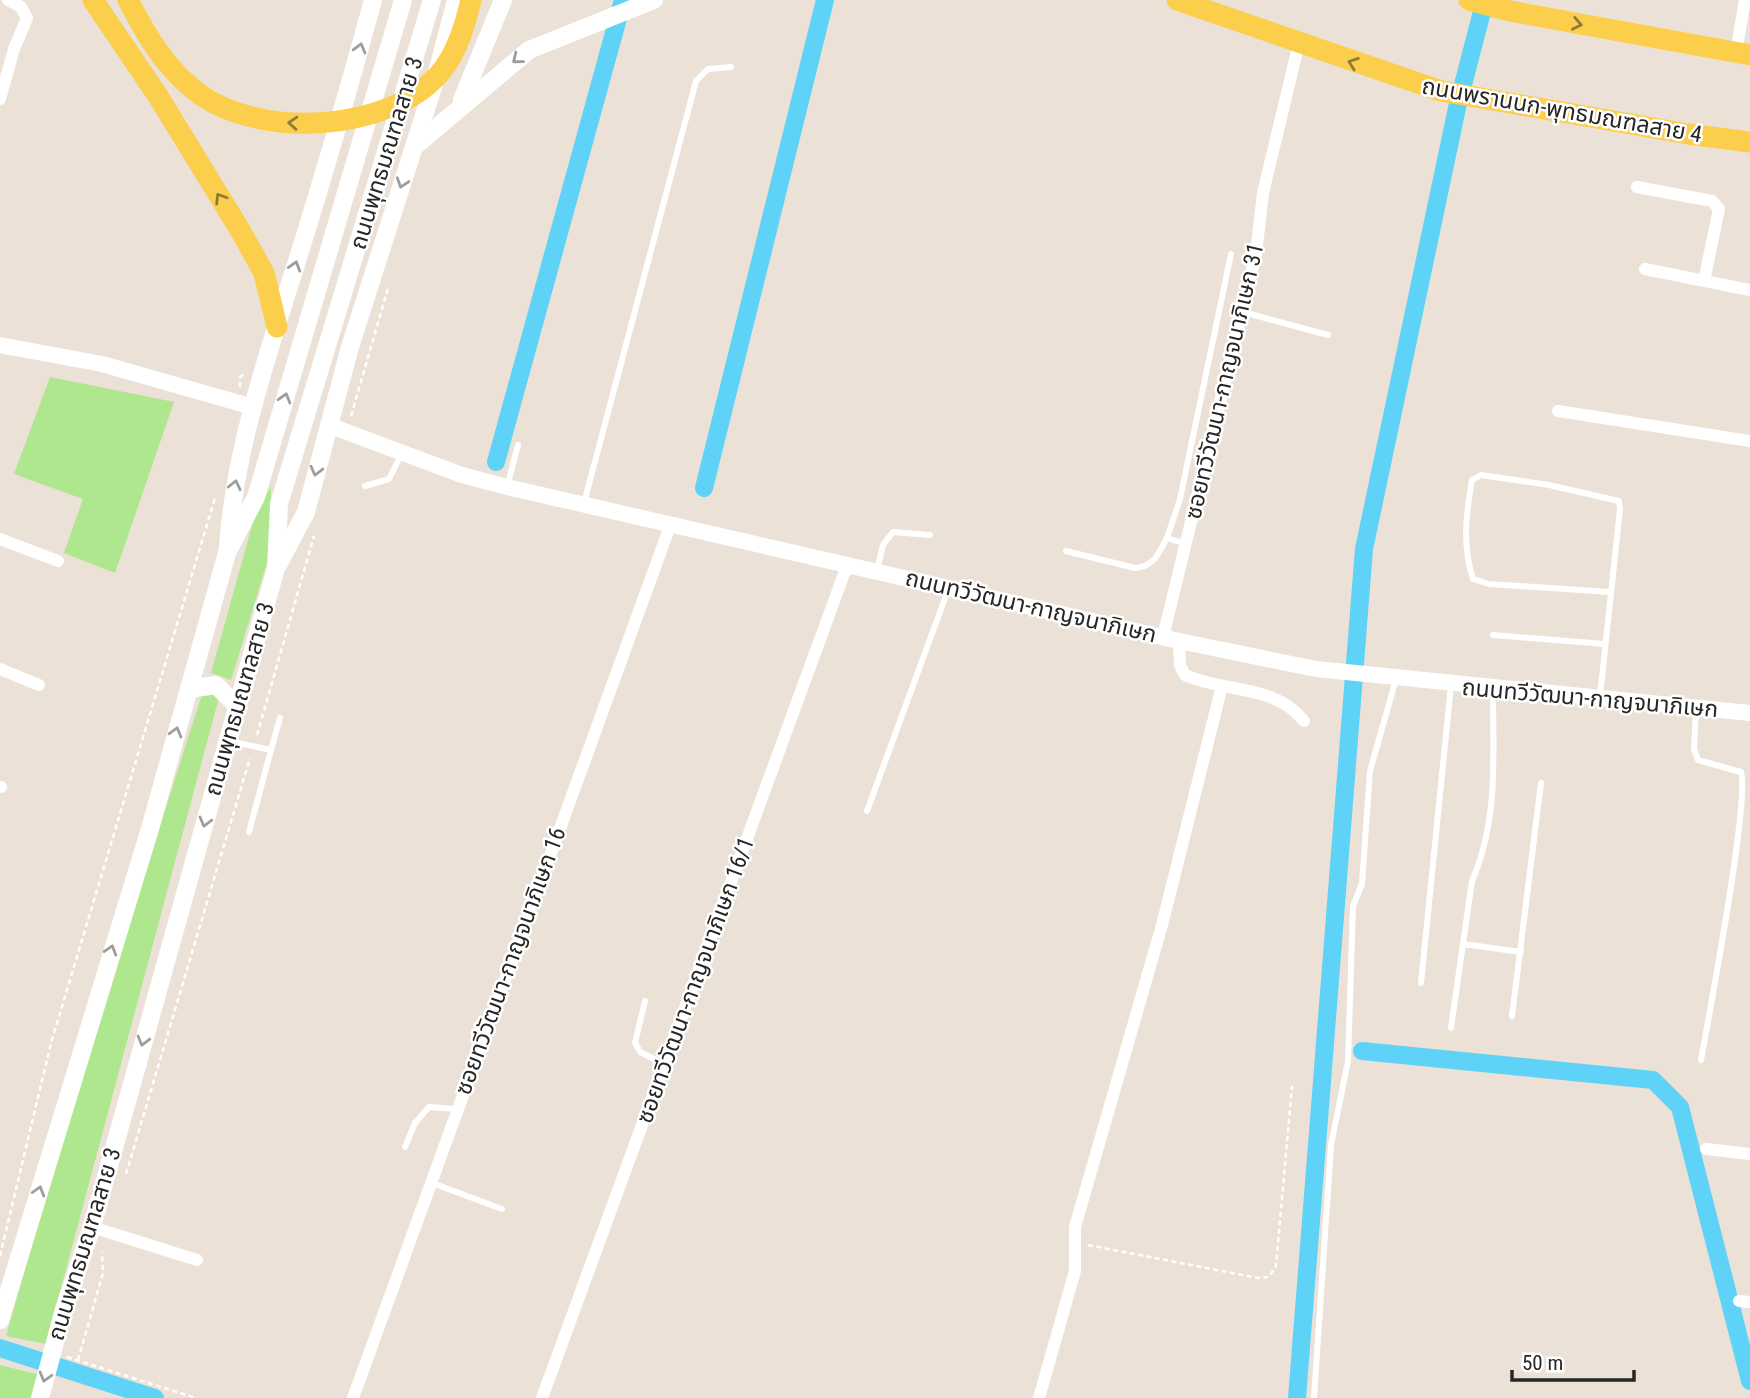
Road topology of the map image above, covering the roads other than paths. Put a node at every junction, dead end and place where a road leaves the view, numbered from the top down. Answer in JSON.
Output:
{"nodes":[{"id":1,"x":8,"y":0,"type":"edge"},
{"id":2,"x":93,"y":0,"type":"edge"},
{"id":3,"x":128,"y":0,"type":"edge"},
{"id":4,"x":373,"y":0,"type":"edge"},
{"id":5,"x":403,"y":0,"type":"edge"},
{"id":6,"x":432,"y":0,"type":"edge"},
{"id":7,"x":456,"y":0,"type":"edge"},
{"id":8,"x":471,"y":0,"type":"edge"},
{"id":9,"x":503,"y":0,"type":"edge"},
{"id":10,"x":654,"y":0,"type":"edge"},
{"id":11,"x":1177,"y":0,"type":"edge"},
{"id":12,"x":1469,"y":0,"type":"edge"},
{"id":13,"x":1745,"y":0,"type":"edge"},
{"id":14,"x":1298,"y":43,"type":"junction"},
{"id":15,"x":1743,"y":54,"type":"edge"},
{"id":16,"x":731,"y":67,"type":"dead end"},
{"id":17,"x":0,"y":99,"type":"edge"},
{"id":18,"x":460,"y":105,"type":"junction"},
{"id":19,"x":1750,"y":142,"type":"edge"},
{"id":20,"x":414,"y":147,"type":"junction"},
{"id":21,"x":1637,"y":187,"type":"dead end"},
{"id":22,"x":1231,"y":254,"type":"dead end"},
{"id":23,"x":1645,"y":269,"type":"dead end"},
{"id":24,"x":1704,"y":281,"type":"junction"},
{"id":25,"x":1750,"y":290,"type":"edge"},
{"id":26,"x":1243,"y":312,"type":"junction"},
{"id":27,"x":276,"y":327,"type":"junction"},
{"id":28,"x":1328,"y":335,"type":"dead end"},
{"id":29,"x":0,"y":345,"type":"edge"},
{"id":30,"x":253,"y":407,"type":"junction"},
{"id":31,"x":1558,"y":411,"type":"dead end"},
{"id":32,"x":328,"y":425,"type":"junction"},
{"id":33,"x":1750,"y":441,"type":"edge"},
{"id":34,"x":518,"y":445,"type":"dead end"},
{"id":35,"x":403,"y":451,"type":"junction"},
{"id":36,"x":366,"y":486,"type":"dead end"},
{"id":37,"x":507,"y":487,"type":"junction"},
{"id":38,"x":584,"y":506,"type":"junction"},
{"id":39,"x":670,"y":526,"type":"junction"},
{"id":40,"x":930,"y":535,"type":"dead end"},
{"id":41,"x":1167,"y":538,"type":"junction"},
{"id":42,"x":0,"y":539,"type":"edge"},
{"id":43,"x":1186,"y":544,"type":"junction"},
{"id":44,"x":1066,"y":551,"type":"dead end"},
{"id":45,"x":227,"y":553,"type":"junction"},
{"id":46,"x":58,"y":561,"type":"dead end"},
{"id":47,"x":848,"y":563,"type":"junction"},
{"id":48,"x":276,"y":568,"type":"junction"},
{"id":49,"x":877,"y":570,"type":"junction"},
{"id":50,"x":948,"y":588,"type":"junction"},
{"id":51,"x":1610,"y":592,"type":"junction"},
{"id":52,"x":1493,"y":635,"type":"dead end"},
{"id":53,"x":1171,"y":639,"type":"junction"},
{"id":54,"x":1605,"y":644,"type":"junction"},
{"id":55,"x":0,"y":669,"type":"edge"},
{"id":56,"x":1396,"y":679,"type":"junction"},
{"id":57,"x":39,"y":685,"type":"dead end"},
{"id":58,"x":1451,"y":685,"type":"junction"},
{"id":59,"x":1222,"y":686,"type":"junction"},
{"id":60,"x":1493,"y":688,"type":"junction"},
{"id":61,"x":189,"y":690,"type":"junction"},
{"id":62,"x":1600,"y":699,"type":"junction"},
{"id":63,"x":236,"y":705,"type":"junction"},
{"id":64,"x":1696,"y":708,"type":"junction"},
{"id":65,"x":1750,"y":713,"type":"edge"},
{"id":66,"x":280,"y":718,"type":"dead end"},
{"id":67,"x":1304,"y":721,"type":"dead end"},
{"id":68,"x":226,"y":740,"type":"junction"},
{"id":69,"x":271,"y":750,"type":"junction"},
{"id":70,"x":1541,"y":783,"type":"dead end"},
{"id":71,"x":867,"y":811,"type":"dead end"},
{"id":72,"x":249,"y":832,"type":"dead end"},
{"id":73,"x":1463,"y":944,"type":"junction"},
{"id":74,"x":1521,"y":952,"type":"junction"},
{"id":75,"x":1421,"y":983,"type":"dead end"},
{"id":76,"x":645,"y":1001,"type":"dead end"},
{"id":77,"x":1513,"y":1016,"type":"dead end"},
{"id":78,"x":1451,"y":1028,"type":"dead end"},
{"id":79,"x":1701,"y":1060,"type":"dead end"},
{"id":80,"x":664,"y":1064,"type":"junction"},
{"id":81,"x":456,"y":1109,"type":"junction"},
{"id":82,"x":405,"y":1147,"type":"dead end"},
{"id":83,"x":1706,"y":1149,"type":"dead end"},
{"id":84,"x":1750,"y":1154,"type":"edge"},
{"id":85,"x":430,"y":1183,"type":"junction"},
{"id":86,"x":502,"y":1209,"type":"dead end"},
{"id":87,"x":93,"y":1227,"type":"junction"},
{"id":88,"x":197,"y":1260,"type":"dead end"},
{"id":89,"x":0,"y":1320,"type":"edge"},
{"id":90,"x":40,"y":1398,"type":"edge"},
{"id":91,"x":353,"y":1398,"type":"edge"},
{"id":92,"x":542,"y":1398,"type":"edge"},
{"id":93,"x":1039,"y":1398,"type":"edge"},
{"id":94,"x":1314,"y":1398,"type":"edge"}],
"edges":[{"from":1,"to":17,"type":"street"},
{"from":27,"to":2,"type":"main road","one_way":true},
{"from":8,"to":3,"type":"main road","one_way":true},
{"from":27,"to":4,"type":"main road","one_way":true},
{"from":45,"to":5,"type":"main road","name":"ถนนพุทธมณฑลสาย 3","one_way":true},
{"from":6,"to":48,"type":"main road","name":"ถนนพุทธมณฑลสาย 3"},
{"from":7,"to":20,"type":"main road"},
{"from":9,"to":18,"type":"main road"},
{"from":10,"to":18,"type":"main road","one_way":true},
{"from":11,"to":14,"type":"main road","name":"ถนนพรานนก-พุทธมณฑลสาย 4"},
{"from":12,"to":15,"type":"main road","one_way":true},
{"from":13,"to":15,"type":"street"},
{"from":19,"to":14,"type":"main road","name":"ถนนพรานนก-พุทธมณฑลสาย 4","one_way":true},
{"from":14,"to":26,"type":"street","name":"ซอยทวีวัฒนา-กาญจนาภิเษก 31"},
{"from":16,"to":38,"type":"lane"},
{"from":18,"to":20,"type":"main road"},
{"from":20,"to":32,"type":"main road","one_way":true},
{"from":21,"to":24,"type":"street"},
{"from":22,"to":41,"type":"lane"},
{"from":23,"to":24,"type":"street"},
{"from":24,"to":25,"type":"street"},
{"from":26,"to":28,"type":"lane"},
{"from":26,"to":43,"type":"street","name":"ซอยทวีวัฒนา-กาญจนาภิเษก 31"},
{"from":27,"to":30,"type":"main road"},
{"from":29,"to":30,"type":"street"},
{"from":45,"to":30,"type":"main road","one_way":true},
{"from":31,"to":33,"type":"street"},
{"from":32,"to":35,"type":"street","name":"ถนนทวีวัฒนา-กาญจนาภิเษก"},
{"from":32,"to":48,"type":"main road","one_way":true},
{"from":34,"to":37,"type":"lane"},
{"from":35,"to":36,"type":"lane"},
{"from":35,"to":37,"type":"street","name":"ถนนทวีวัฒนา-กาญจนาภิเษก"},
{"from":37,"to":38,"type":"street","name":"ถนนทวีวัฒนา-กาญจนาภิเษก"},
{"from":38,"to":39,"type":"street","name":"ถนนทวีวัฒนา-กาญจนาภิเษก"},
{"from":39,"to":47,"type":"street","name":"ถนนทวีวัฒนา-กาญจนาภิเษก"},
{"from":39,"to":81,"type":"street","name":"ซอยทวีวัฒนา-กาญจนาภิเษก 16"},
{"from":40,"to":49,"type":"lane"},
{"from":41,"to":43,"type":"lane"},
{"from":41,"to":44,"type":"lane"},
{"from":42,"to":46,"type":"street"},
{"from":43,"to":53,"type":"street","name":"ซอยทวีวัฒนา-กาญจนาภิเษก 31"},
{"from":45,"to":61,"type":"main road","name":"ถนนพุทธมณฑลสาย 3"},
{"from":47,"to":49,"type":"street","name":"ถนนทวีวัฒนา-กาญจนาภิเษก"},
{"from":47,"to":80,"type":"street","name":"ซอยทวีวัฒนา-กาญจนาภิเษก 16/1"},
{"from":48,"to":63,"type":"main road","name":"ถนนพุทธมณฑลสาย 3"},
{"from":49,"to":50,"type":"street","name":"ถนนทวีวัฒนา-กาญจนาภิเษก"},
{"from":50,"to":53,"type":"street","name":"ถนนทวีวัฒนา-กาญจนาภิเษก"},
{"from":50,"to":71,"type":"lane"},
{"from":51,"to":51,"type":"lane"},
{"from":51,"to":54,"type":"lane"},
{"from":52,"to":54,"type":"lane"},
{"from":53,"to":56,"type":"street","name":"ถนนทวีวัฒนา-กาญจนาภิเษก"},
{"from":53,"to":59,"type":"street"},
{"from":54,"to":62,"type":"lane"},
{"from":55,"to":57,"type":"street"},
{"from":56,"to":58,"type":"street","name":"ถนนทวีวัฒนา-กาญจนาภิเษก"},
{"from":56,"to":94,"type":"lane"},
{"from":58,"to":60,"type":"street","name":"ถนนทวีวัฒนา-กาญจนาภิเษก"},
{"from":58,"to":75,"type":"lane"},
{"from":59,"to":67,"type":"street"},
{"from":59,"to":93,"type":"street"},
{"from":60,"to":62,"type":"street","name":"ถนนทวีวัฒนา-กาญจนาภิเษก"},
{"from":60,"to":73,"type":"lane"},
{"from":61,"to":63,"type":"main road"},
{"from":89,"to":61,"type":"main road","name":"ถนนพุทธมณฑลสาย 3","one_way":true},
{"from":62,"to":64,"type":"street","name":"ถนนทวีวัฒนา-กาญจนาภิเษก"},
{"from":63,"to":68,"type":"main road","name":"ถนนพุทธมณฑลสาย 3"},
{"from":64,"to":65,"type":"street","name":"ถนนทวีวัฒนา-กาญจนาภิเษก"},
{"from":64,"to":79,"type":"lane"},
{"from":66,"to":69,"type":"lane"},
{"from":68,"to":69,"type":"lane"},
{"from":68,"to":87,"type":"main road","name":"ถนนพุทธมณฑลสาย 3","one_way":true},
{"from":69,"to":72,"type":"lane"},
{"from":70,"to":74,"type":"lane"},
{"from":73,"to":74,"type":"lane"},
{"from":73,"to":78,"type":"lane"},
{"from":74,"to":77,"type":"lane"},
{"from":76,"to":80,"type":"lane"},
{"from":80,"to":92,"type":"street","name":"ซอยทวีวัฒนา-กาญจนาภิเษก 16/1"},
{"from":81,"to":82,"type":"lane"},
{"from":81,"to":85,"type":"street","name":"ซอยทวีวัฒนา-กาญจนาภิเษก 16"},
{"from":83,"to":84,"type":"street"},
{"from":85,"to":86,"type":"lane"},
{"from":85,"to":91,"type":"street","name":"ซอยทวีวัฒนา-กาญจนาภิเษก 16"},
{"from":87,"to":88,"type":"street"},
{"from":87,"to":90,"type":"main road","name":"ถนนพุทธมณฑลสาย 3","one_way":true}]}
